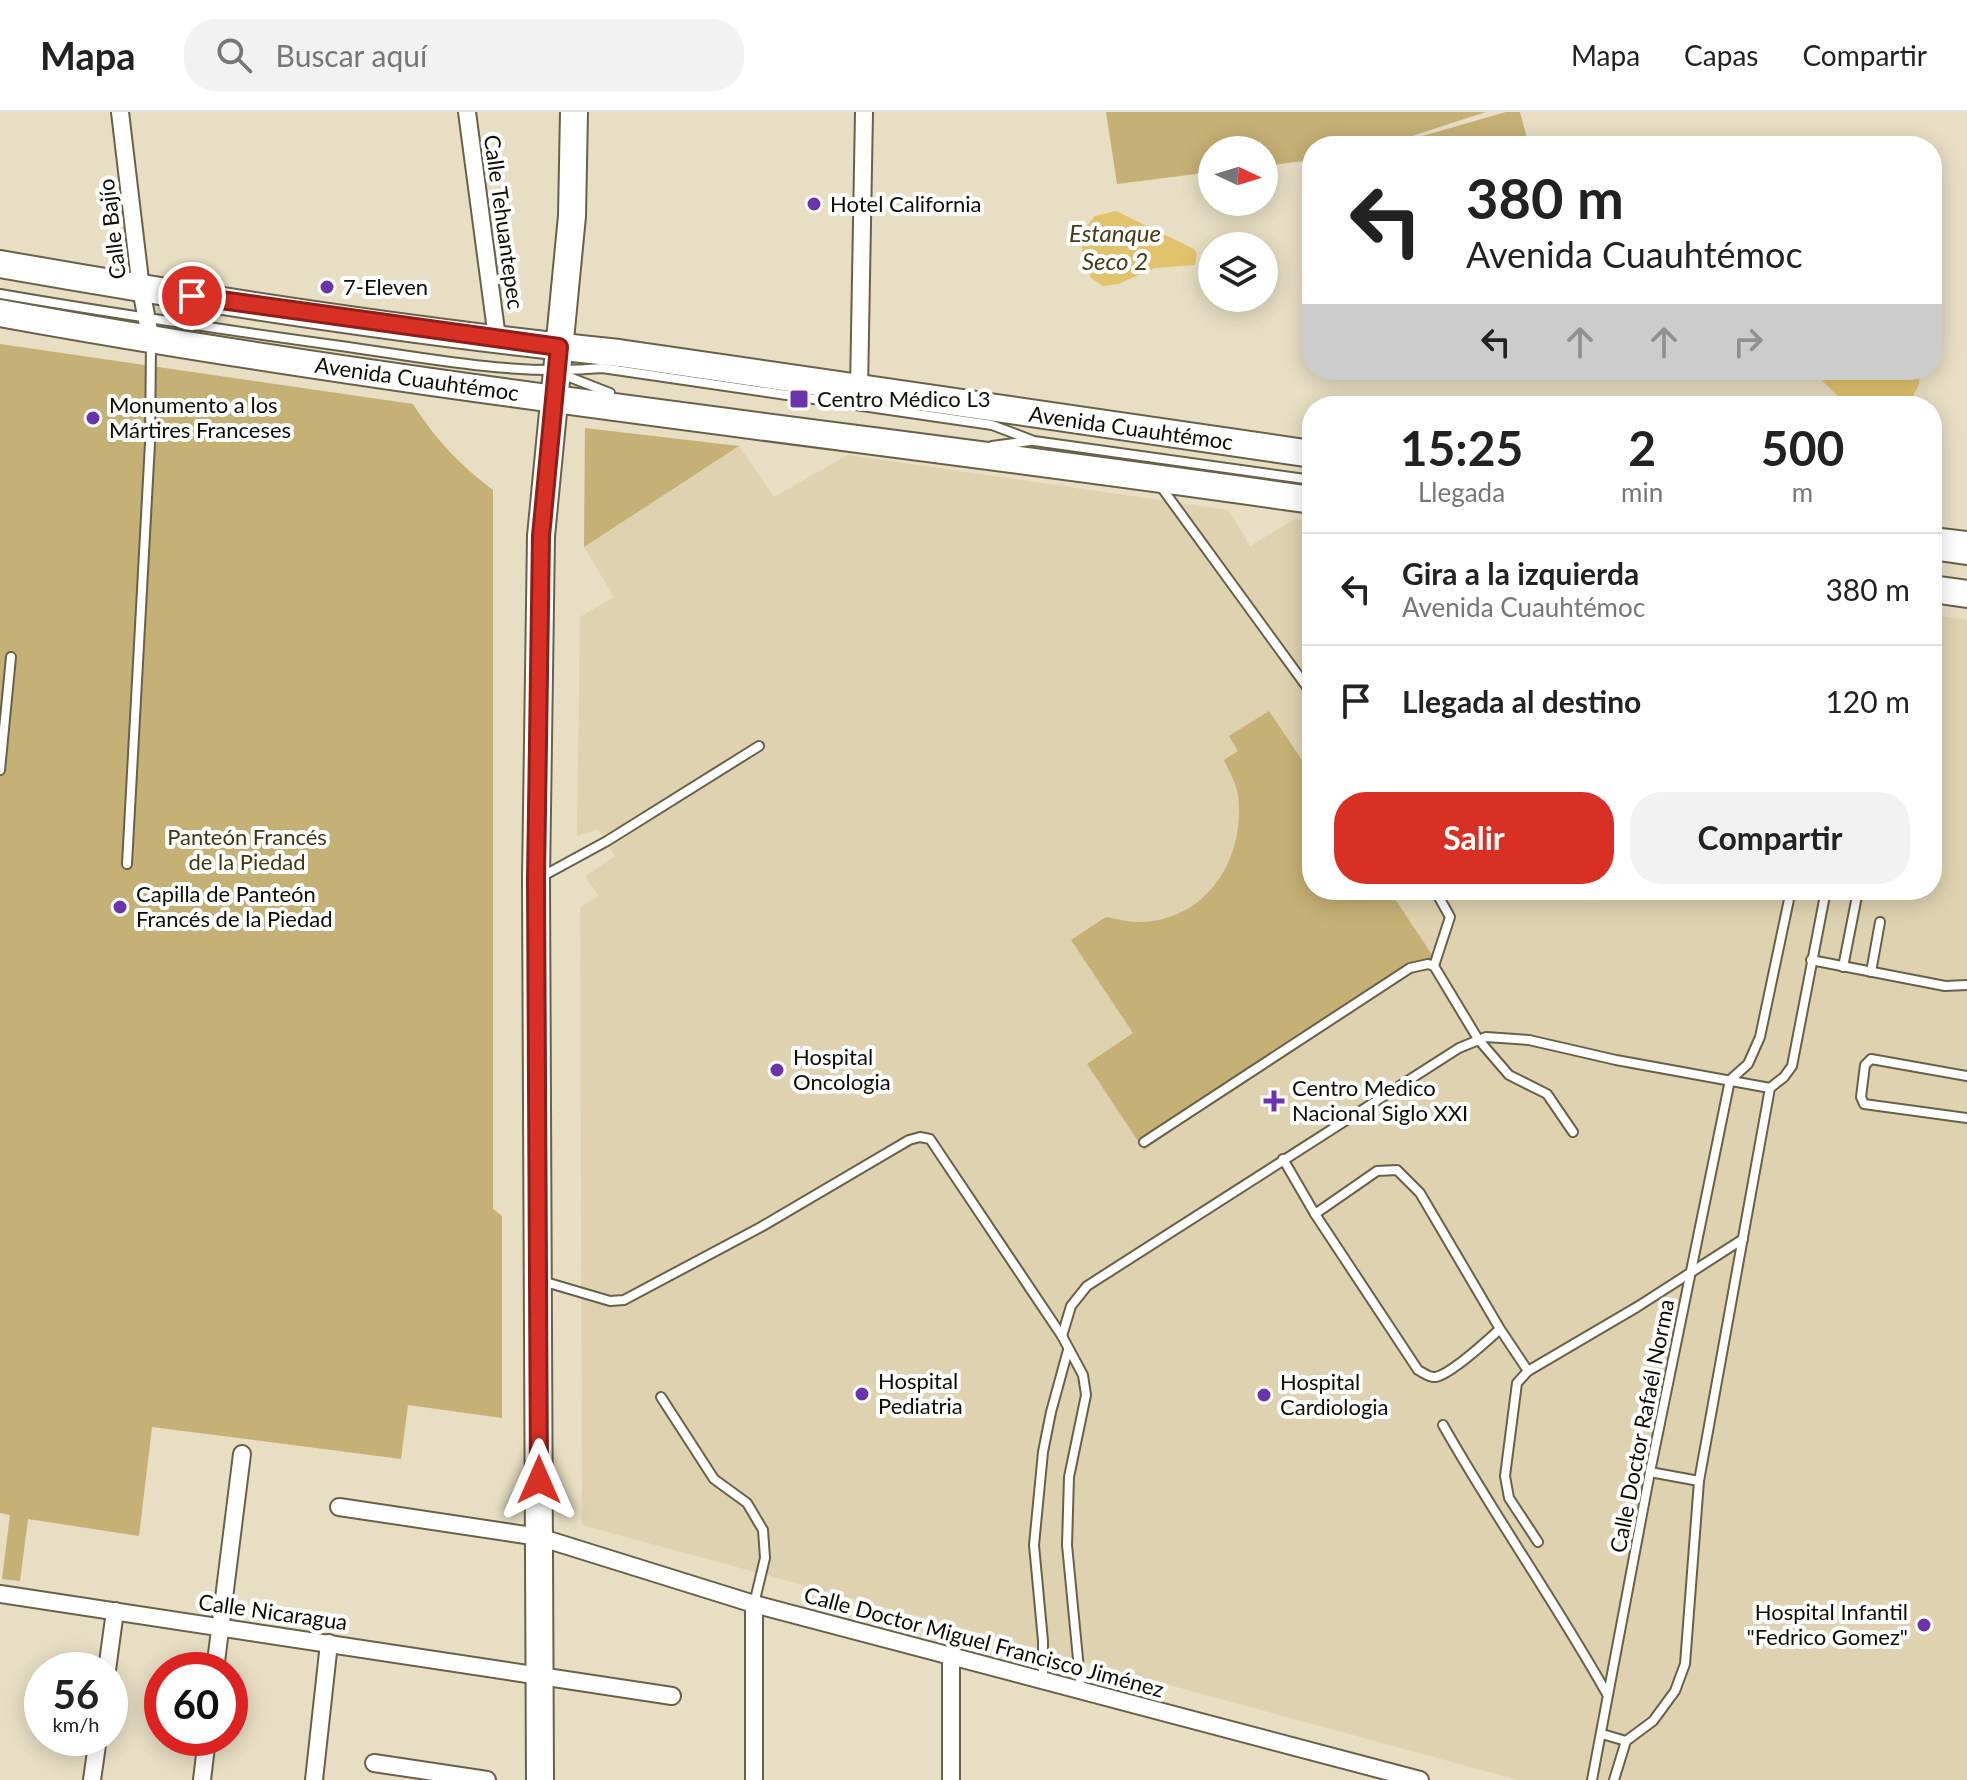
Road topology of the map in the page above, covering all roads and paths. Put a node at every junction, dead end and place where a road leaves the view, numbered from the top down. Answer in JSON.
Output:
{"nodes":[{"id":1,"x":120,"y":112,"type":"edge"},
{"id":2,"x":467,"y":112,"type":"edge"},
{"id":3,"x":574,"y":112,"type":"edge"},
{"id":4,"x":864,"y":112,"type":"edge"},
{"id":5,"x":0,"y":264,"type":"edge"},
{"id":6,"x":141,"y":289,"type":"junction"},
{"id":7,"x":0,"y":294,"type":"edge"},
{"id":8,"x":0,"y":313,"type":"edge"},
{"id":9,"x":149,"y":330,"type":"junction"},
{"id":10,"x":497,"y":338,"type":"junction"},
{"id":11,"x":557,"y":373,"type":"junction"},
{"id":12,"x":859,"y":389,"type":"junction"},
{"id":13,"x":618,"y":395,"type":"dead end"},
{"id":14,"x":1034,"y":441,"type":"junction"},
{"id":15,"x":976,"y":444,"type":"dead end"},
{"id":16,"x":1302,"y":453,"type":"edge"},
{"id":17,"x":1154,"y":477,"type":"junction"},
{"id":18,"x":1302,"y":479,"type":"edge"},
{"id":19,"x":1302,"y":499,"type":"edge"},
{"id":20,"x":1942,"y":542,"type":"edge"},
{"id":21,"x":1967,"y":545,"type":"edge"},
{"id":22,"x":1942,"y":556,"type":"edge"},
{"id":23,"x":1967,"y":560,"type":"edge"},
{"id":24,"x":1942,"y":590,"type":"edge"},
{"id":25,"x":1967,"y":594,"type":"edge"},
{"id":26,"x":11,"y":657,"type":"dead end"},
{"id":27,"x":1302,"y":680,"type":"edge"},
{"id":28,"x":759,"y":746,"type":"dead end"},
{"id":29,"x":0,"y":770,"type":"edge"},
{"id":30,"x":127,"y":864,"type":"dead end"},
{"id":31,"x":536,"y":879,"type":"junction"},
{"id":32,"x":1441,"y":900,"type":"edge"},
{"id":33,"x":1789,"y":900,"type":"edge"},
{"id":34,"x":1824,"y":900,"type":"edge"},
{"id":35,"x":1856,"y":900,"type":"edge"},
{"id":36,"x":1880,"y":922,"type":"dead end"},
{"id":37,"x":1811,"y":960,"type":"junction"},
{"id":38,"x":1434,"y":966,"type":"junction"},
{"id":39,"x":1843,"y":967,"type":"junction"},
{"id":40,"x":1871,"y":972,"type":"junction"},
{"id":41,"x":1967,"y":985,"type":"edge"},
{"id":42,"x":1478,"y":1039,"type":"junction"},
{"id":43,"x":1967,"y":1076,"type":"edge"},
{"id":44,"x":1730,"y":1080,"type":"junction"},
{"id":45,"x":1770,"y":1088,"type":"junction"},
{"id":46,"x":1967,"y":1118,"type":"edge"},
{"id":47,"x":1573,"y":1132,"type":"dead end"},
{"id":48,"x":1144,"y":1142,"type":"dead end"},
{"id":49,"x":1283,"y":1159,"type":"junction"},
{"id":50,"x":1315,"y":1214,"type":"junction"},
{"id":51,"x":1743,"y":1239,"type":"junction"},
{"id":52,"x":1691,"y":1270,"type":"junction"},
{"id":53,"x":537,"y":1279,"type":"junction"},
{"id":54,"x":1500,"y":1329,"type":"junction"},
{"id":55,"x":1062,"y":1336,"type":"junction"},
{"id":56,"x":1068,"y":1350,"type":"junction"},
{"id":57,"x":1528,"y":1371,"type":"junction"},
{"id":58,"x":661,"y":1397,"type":"dead end"},
{"id":59,"x":1443,"y":1425,"type":"dead end"},
{"id":60,"x":242,"y":1454,"type":"dead end"},
{"id":61,"x":1650,"y":1472,"type":"junction"},
{"id":62,"x":1699,"y":1481,"type":"junction"},
{"id":63,"x":1509,"y":1498,"type":"junction"},
{"id":64,"x":339,"y":1507,"type":"dead end"},
{"id":65,"x":1493,"y":1509,"type":"junction"},
{"id":66,"x":539,"y":1537,"type":"junction"},
{"id":67,"x":1538,"y":1542,"type":"dead end"},
{"id":68,"x":0,"y":1594,"type":"edge"},
{"id":69,"x":754,"y":1604,"type":"junction"},
{"id":70,"x":115,"y":1611,"type":"junction"},
{"id":71,"x":220,"y":1627,"type":"junction"},
{"id":72,"x":329,"y":1643,"type":"junction"},
{"id":73,"x":109,"y":1652,"type":"edge"},
{"id":74,"x":217,"y":1652,"type":"edge"},
{"id":75,"x":951,"y":1656,"type":"junction"},
{"id":76,"x":540,"y":1675,"type":"junction"},
{"id":77,"x":1043,"y":1680,"type":"junction"},
{"id":78,"x":1081,"y":1690,"type":"junction"},
{"id":79,"x":1608,"y":1695,"type":"junction"},
{"id":80,"x":672,"y":1696,"type":"dead end"},
{"id":81,"x":1602,"y":1734,"type":"junction"},
{"id":82,"x":1626,"y":1741,"type":"junction"},
{"id":83,"x":95,"y":1756,"type":"edge"},
{"id":84,"x":205,"y":1756,"type":"edge"},
{"id":85,"x":374,"y":1763,"type":"dead end"},
{"id":86,"x":92,"y":1780,"type":"edge"},
{"id":87,"x":202,"y":1780,"type":"edge"},
{"id":88,"x":314,"y":1780,"type":"edge"},
{"id":89,"x":487,"y":1780,"type":"edge"},
{"id":90,"x":540,"y":1780,"type":"edge"},
{"id":91,"x":754,"y":1780,"type":"edge"},
{"id":92,"x":951,"y":1780,"type":"edge"},
{"id":93,"x":1420,"y":1780,"type":"edge"},
{"id":94,"x":1592,"y":1780,"type":"edge"},
{"id":95,"x":1614,"y":1780,"type":"edge"}],
"edges":[{"from":1,"to":6,"type":"street","name":"Calle Bajío"},
{"from":2,"to":10,"type":"street","name":"Calle Tehuantepec"},
{"from":3,"to":11,"type":"main road"},
{"from":4,"to":12,"type":"street"},
{"from":5,"to":6,"type":"main road","name":"Avenida Cuauhtémoc"},
{"from":6,"to":9,"type":"street","name":"Calle Bajío"},
{"from":6,"to":10,"type":"main road","name":"Avenida Cuauhtémoc"},
{"from":7,"to":9,"type":"lane"},
{"from":8,"to":9,"type":"main road","name":"Avenida Cuauhtémoc"},
{"from":9,"to":11,"type":"main road","name":"Avenida Cuauhtémoc"},
{"from":9,"to":30,"type":"lane"},
{"from":10,"to":11,"type":"main road","name":"Avenida Cuauhtémoc"},
{"from":11,"to":12,"type":"main road","name":"Avenida Cuauhtémoc"},
{"from":11,"to":13,"type":"lane"},
{"from":11,"to":14,"type":"lane"},
{"from":11,"to":17,"type":"main road","name":"Avenida Cuauhtémoc"},
{"from":11,"to":31,"type":"main road"},
{"from":12,"to":16,"type":"main road","name":"Avenida Cuauhtémoc"},
{"from":14,"to":15,"type":"lane"},
{"from":14,"to":18,"type":"lane"},
{"from":17,"to":19,"type":"main road","name":"Avenida Cuauhtémoc"},
{"from":17,"to":27,"type":"lane"},
{"from":20,"to":21,"type":"main road"},
{"from":22,"to":23,"type":"lane"},
{"from":24,"to":25,"type":"main road"},
{"from":26,"to":29,"type":"lane"},
{"from":28,"to":31,"type":"lane"},
{"from":31,"to":53,"type":"main road"},
{"from":32,"to":38,"type":"lane"},
{"from":33,"to":44,"type":"lane"},
{"from":34,"to":37,"type":"lane"},
{"from":35,"to":39,"type":"lane"},
{"from":36,"to":40,"type":"lane"},
{"from":37,"to":39,"type":"lane"},
{"from":37,"to":45,"type":"lane"},
{"from":38,"to":42,"type":"lane"},
{"from":38,"to":48,"type":"lane"},
{"from":39,"to":40,"type":"lane"},
{"from":40,"to":41,"type":"lane"},
{"from":42,"to":44,"type":"lane"},
{"from":42,"to":47,"type":"lane"},
{"from":42,"to":49,"type":"lane"},
{"from":43,"to":46,"type":"lane"},
{"from":44,"to":45,"type":"lane"},
{"from":44,"to":52,"type":"lane","name":"Calle Doctor Rafaél Norma"},
{"from":45,"to":51,"type":"lane"},
{"from":49,"to":50,"type":"lane"},
{"from":49,"to":55,"type":"lane"},
{"from":50,"to":54,"type":"lane"},
{"from":50,"to":54,"type":"lane"},
{"from":51,"to":52,"type":"lane"},
{"from":51,"to":62,"type":"lane"},
{"from":52,"to":57,"type":"lane"},
{"from":52,"to":61,"type":"lane","name":"Calle Doctor Rafaél Norma"},
{"from":53,"to":55,"type":"lane"},
{"from":53,"to":66,"type":"main road"},
{"from":54,"to":57,"type":"lane"},
{"from":55,"to":56,"type":"lane"},
{"from":56,"to":77,"type":"lane"},
{"from":56,"to":78,"type":"lane"},
{"from":57,"to":63,"type":"lane"},
{"from":58,"to":69,"type":"lane"},
{"from":59,"to":65,"type":"lane"},
{"from":60,"to":71,"type":"street"},
{"from":61,"to":62,"type":"lane"},
{"from":61,"to":79,"type":"lane","name":"Calle Doctor Rafaél Norma"},
{"from":62,"to":82,"type":"lane"},
{"from":63,"to":65,"type":"lane"},
{"from":63,"to":67,"type":"lane"},
{"from":64,"to":66,"type":"street","name":"Calle Doctor Miguel Francisco Jiménez"},
{"from":65,"to":79,"type":"lane"},
{"from":66,"to":69,"type":"street","name":"Calle Doctor Miguel Francisco Jiménez"},
{"from":66,"to":76,"type":"main road"},
{"from":68,"to":70,"type":"street","name":"Calle Nicaragua"},
{"from":69,"to":75,"type":"street","name":"Calle Doctor Miguel Francisco Jiménez"},
{"from":69,"to":91,"type":"street"},
{"from":70,"to":71,"type":"street","name":"Calle Nicaragua"},
{"from":70,"to":73,"type":"street"},
{"from":71,"to":72,"type":"street","name":"Calle Nicaragua"},
{"from":71,"to":74,"type":"street"},
{"from":72,"to":76,"type":"street","name":"Calle Nicaragua"},
{"from":72,"to":88,"type":"street"},
{"from":75,"to":77,"type":"street","name":"Calle Doctor Miguel Francisco Jiménez"},
{"from":75,"to":92,"type":"street"},
{"from":76,"to":80,"type":"street","name":"Calle Nicaragua"},
{"from":76,"to":90,"type":"main road"},
{"from":77,"to":78,"type":"street","name":"Calle Doctor Miguel Francisco Jiménez"},
{"from":78,"to":93,"type":"street","name":"Calle Doctor Miguel Francisco Jiménez"},
{"from":79,"to":81,"type":"lane","name":"Calle Doctor Rafaél Norma"},
{"from":81,"to":82,"type":"lane"},
{"from":81,"to":94,"type":"lane","name":"Calle Doctor Rafaél Norma"},
{"from":82,"to":95,"type":"lane"},
{"from":83,"to":86,"type":"street"},
{"from":84,"to":87,"type":"street"},
{"from":85,"to":89,"type":"street"}]}
